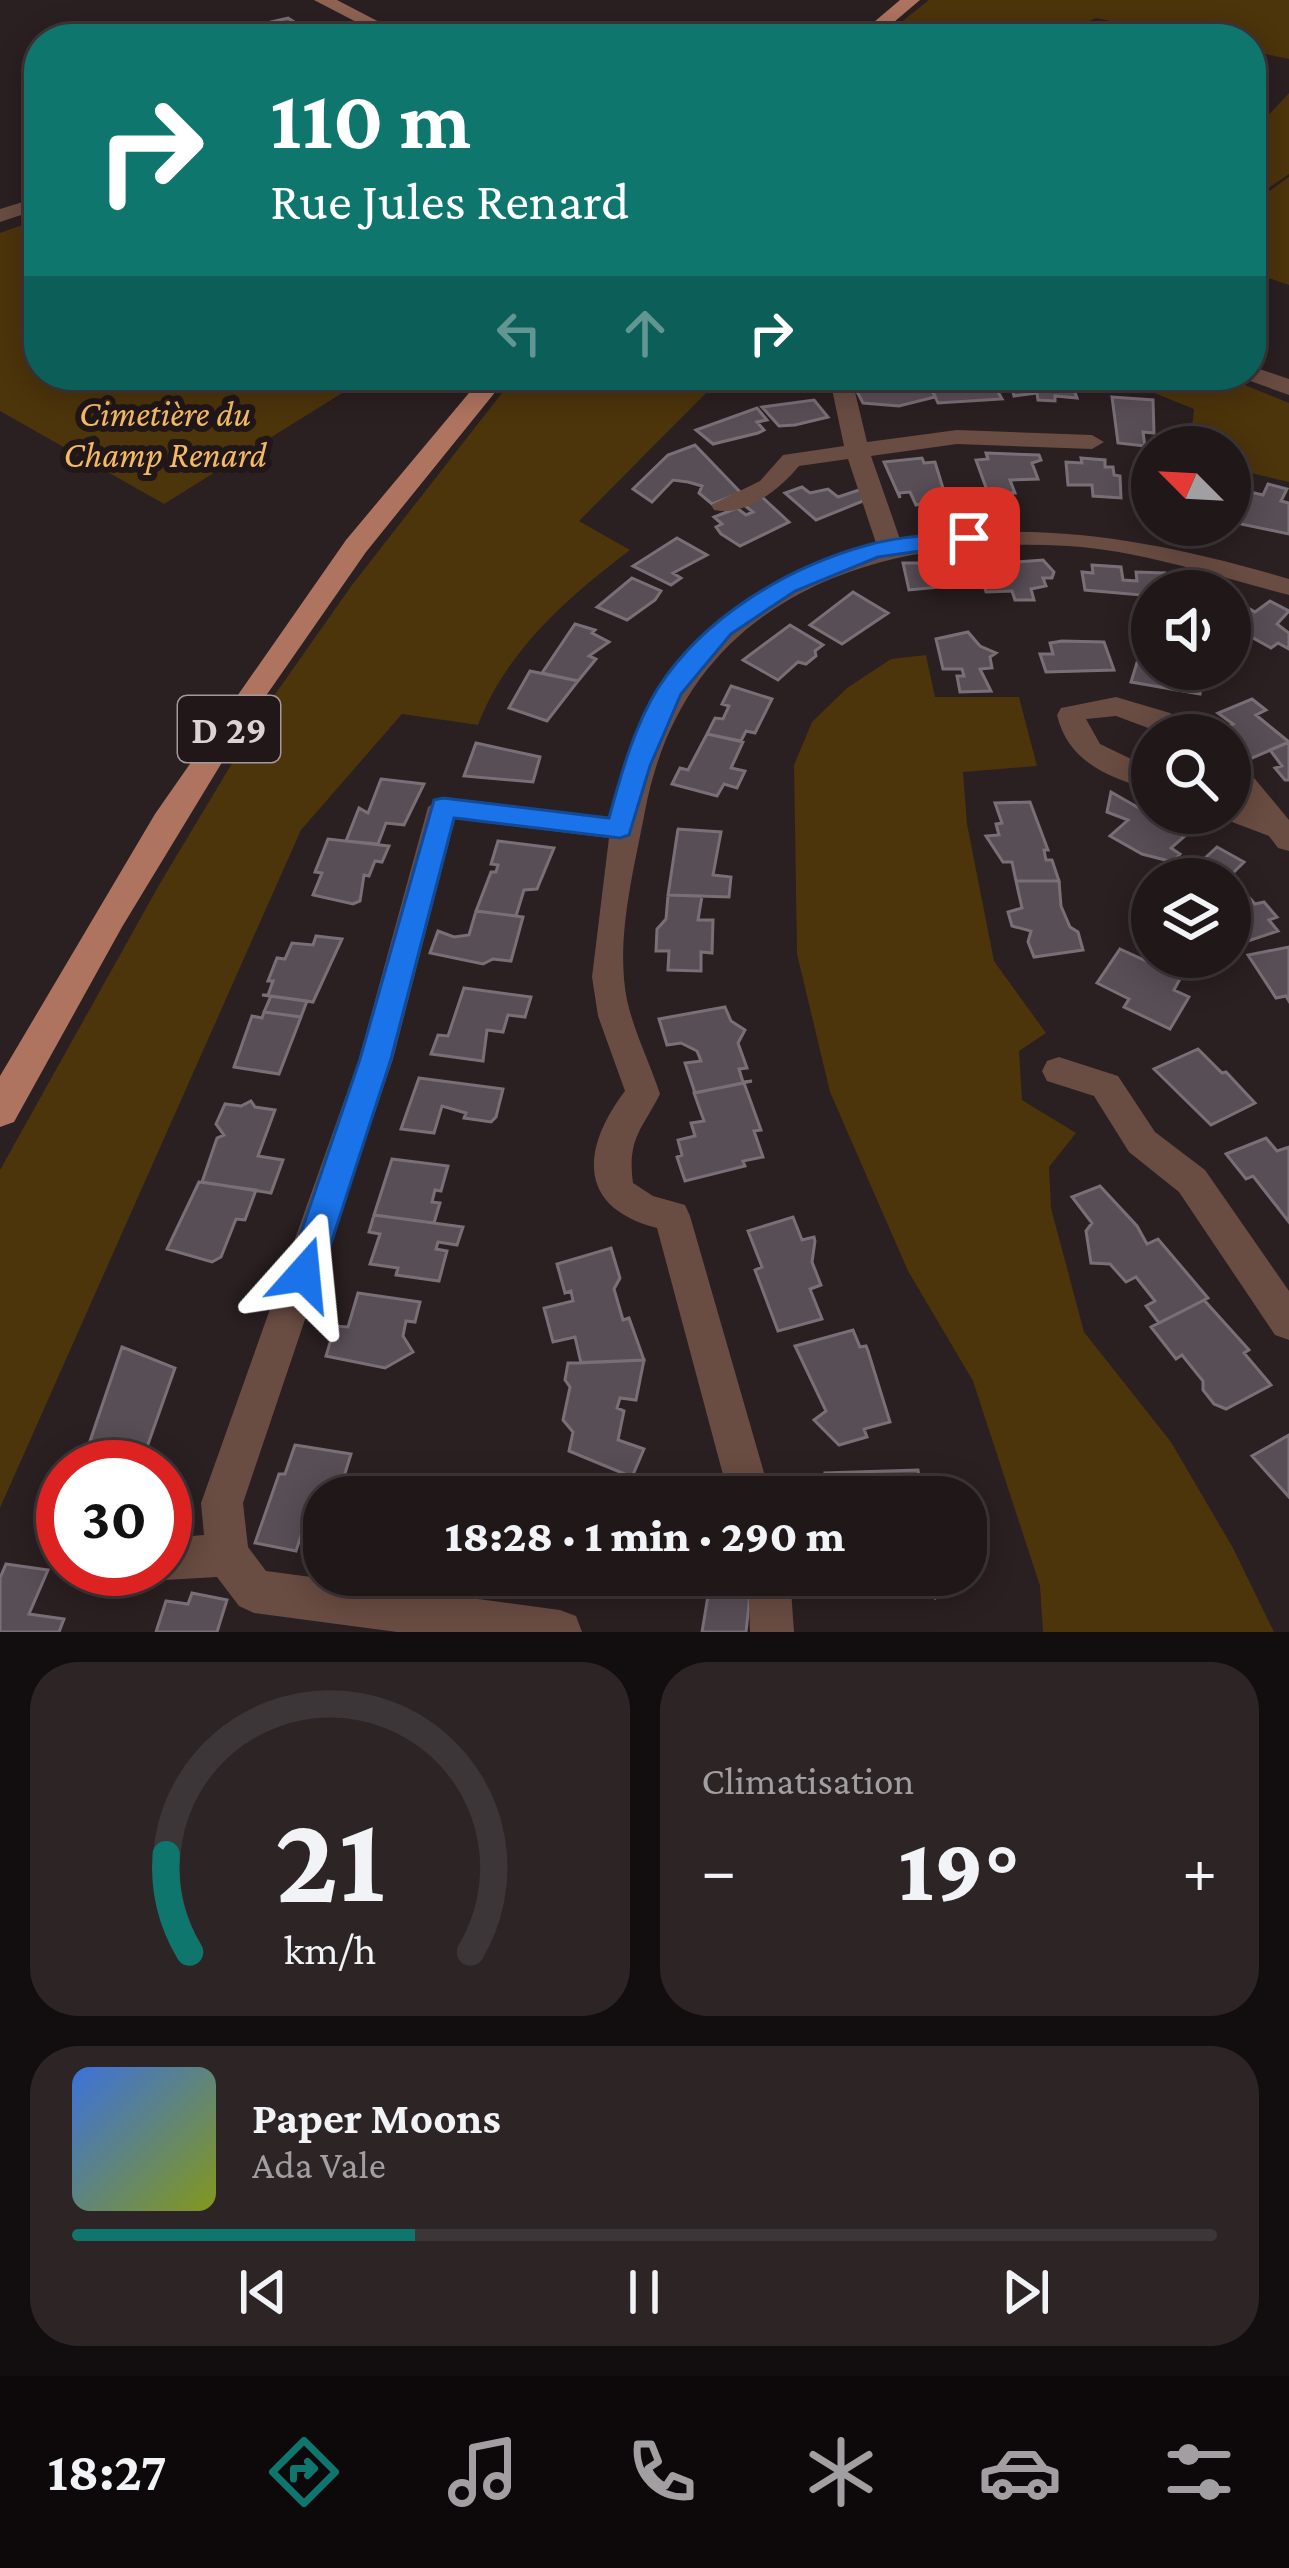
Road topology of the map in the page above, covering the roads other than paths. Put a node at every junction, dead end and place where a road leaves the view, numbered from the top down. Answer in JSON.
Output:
{"nodes":[{"id":1,"x":323,"y":0,"type":"edge"},
{"id":2,"x":911,"y":0,"type":"edge"},
{"id":3,"x":372,"y":24,"type":"edge"},
{"id":4,"x":881,"y":24,"type":"edge"},
{"id":5,"x":485,"y":390,"type":"edge"},
{"id":6,"x":843,"y":390,"type":"edge"},
{"id":7,"x":1092,"y":442,"type":"dead end"},
{"id":8,"x":856,"y":448,"type":"junction"},
{"id":9,"x":723,"y":505,"type":"dead end"},
{"id":10,"x":890,"y":548,"type":"junction"},
{"id":11,"x":1289,"y":587,"type":"edge"},
{"id":12,"x":1140,"y":714,"type":"edge"},
{"id":13,"x":1131,"y":771,"type":"edge"},
{"id":14,"x":1251,"y":793,"type":"edge"},
{"id":15,"x":1251,"y":819,"type":"edge"},
{"id":16,"x":620,"y":829,"type":"junction"},
{"id":17,"x":1285,"y":834,"type":"edge"},
{"id":18,"x":1059,"y":1071,"type":"dead end"},
{"id":19,"x":0,"y":1111,"type":"edge"},
{"id":20,"x":1289,"y":1323,"type":"edge"},
{"id":21,"x":744,"y":1476,"type":"edge"},
{"id":22,"x":227,"y":1555,"type":"junction"},
{"id":23,"x":192,"y":1557,"type":"edge"},
{"id":24,"x":770,"y":1596,"type":"edge"},
{"id":25,"x":560,"y":1632,"type":"edge"},
{"id":26,"x":772,"y":1632,"type":"edge"}],
"edges":[{"from":1,"to":3,"type":"main road"},
{"from":2,"to":4,"type":"main road"},
{"from":5,"to":19,"type":"main road","number":"D 29"},
{"from":6,"to":8,"type":"street"},
{"from":7,"to":8,"type":"street"},
{"from":8,"to":9,"type":"street"},
{"from":8,"to":10,"type":"street"},
{"from":10,"to":11,"type":"street"},
{"from":10,"to":16,"type":"street"},
{"from":12,"to":13,"type":"street"},
{"from":14,"to":17,"type":"street"},
{"from":15,"to":17,"type":"street"},
{"from":16,"to":21,"type":"street"},
{"from":16,"to":22,"type":"street"},
{"from":18,"to":20,"type":"street"},
{"from":22,"to":23,"type":"street"},
{"from":22,"to":25,"type":"street"},
{"from":24,"to":26,"type":"street"}]}
